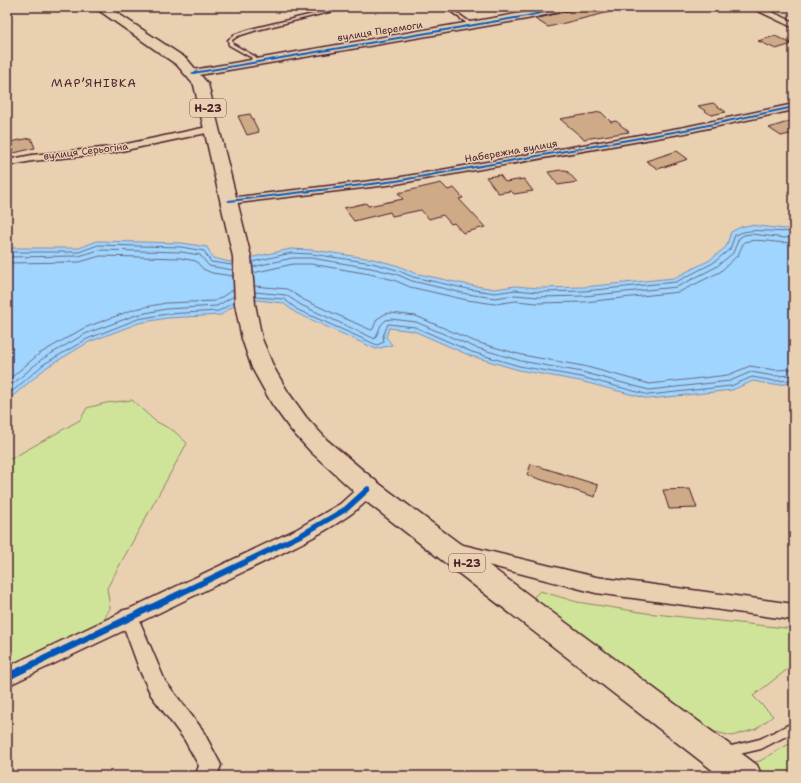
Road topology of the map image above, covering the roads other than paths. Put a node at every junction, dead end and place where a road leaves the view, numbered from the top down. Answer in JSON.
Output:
{"nodes":[{"id":1,"x":100,"y":7,"type":"edge"},
{"id":2,"x":347,"y":7,"type":"edge"},
{"id":3,"x":447,"y":7,"type":"edge"},
{"id":4,"x":569,"y":7,"type":"edge"},
{"id":5,"x":754,"y":7,"type":"edge"},
{"id":6,"x":794,"y":25,"type":"edge"},
{"id":7,"x":473,"y":26,"type":"junction"},
{"id":8,"x":250,"y":64,"type":"junction"},
{"id":9,"x":193,"y":73,"type":"junction"},
{"id":10,"x":794,"y":107,"type":"edge"},
{"id":11,"x":212,"y":129,"type":"junction"},
{"id":12,"x":7,"y":163,"type":"edge"},
{"id":13,"x":229,"y":201,"type":"junction"},
{"id":14,"x":368,"y":489,"type":"junction"},
{"id":15,"x":446,"y":548,"type":"junction"},
{"id":16,"x":794,"y":612,"type":"edge"},
{"id":17,"x":128,"y":617,"type":"junction"},
{"id":18,"x":7,"y":677,"type":"edge"},
{"id":19,"x":794,"y":727,"type":"edge"},
{"id":20,"x":718,"y":755,"type":"junction"},
{"id":21,"x":206,"y":776,"type":"edge"},
{"id":22,"x":746,"y":776,"type":"edge"}],
"edges":[{"from":1,"to":9,"type":"main road","number":"Н-23"},
{"from":2,"to":8,"type":"lane"},
{"from":3,"to":7,"type":"lane"},
{"from":4,"to":7,"type":"street","name":"вулиця Перемоги"},
{"from":5,"to":6,"type":"street"},
{"from":7,"to":8,"type":"street","name":"вулиця Перемоги"},
{"from":8,"to":9,"type":"street","name":"вулиця Перемоги"},
{"from":9,"to":11,"type":"main road","number":"Н-23"},
{"from":10,"to":13,"type":"street","name":"Набережна вулиця"},
{"from":11,"to":12,"type":"street","name":"вулиця Серьогіна"},
{"from":11,"to":13,"type":"main road","number":"Н-23"},
{"from":13,"to":14,"type":"main road","number":"Н-23"},
{"from":14,"to":15,"type":"main road","number":"Н-23"},
{"from":14,"to":17,"type":"street"},
{"from":15,"to":16,"type":"street"},
{"from":15,"to":20,"type":"main road","number":"Н-23"},
{"from":17,"to":18,"type":"street"},
{"from":17,"to":21,"type":"street"},
{"from":19,"to":20,"type":"lane"},
{"from":20,"to":22,"type":"main road","number":"Н-23"}]}
